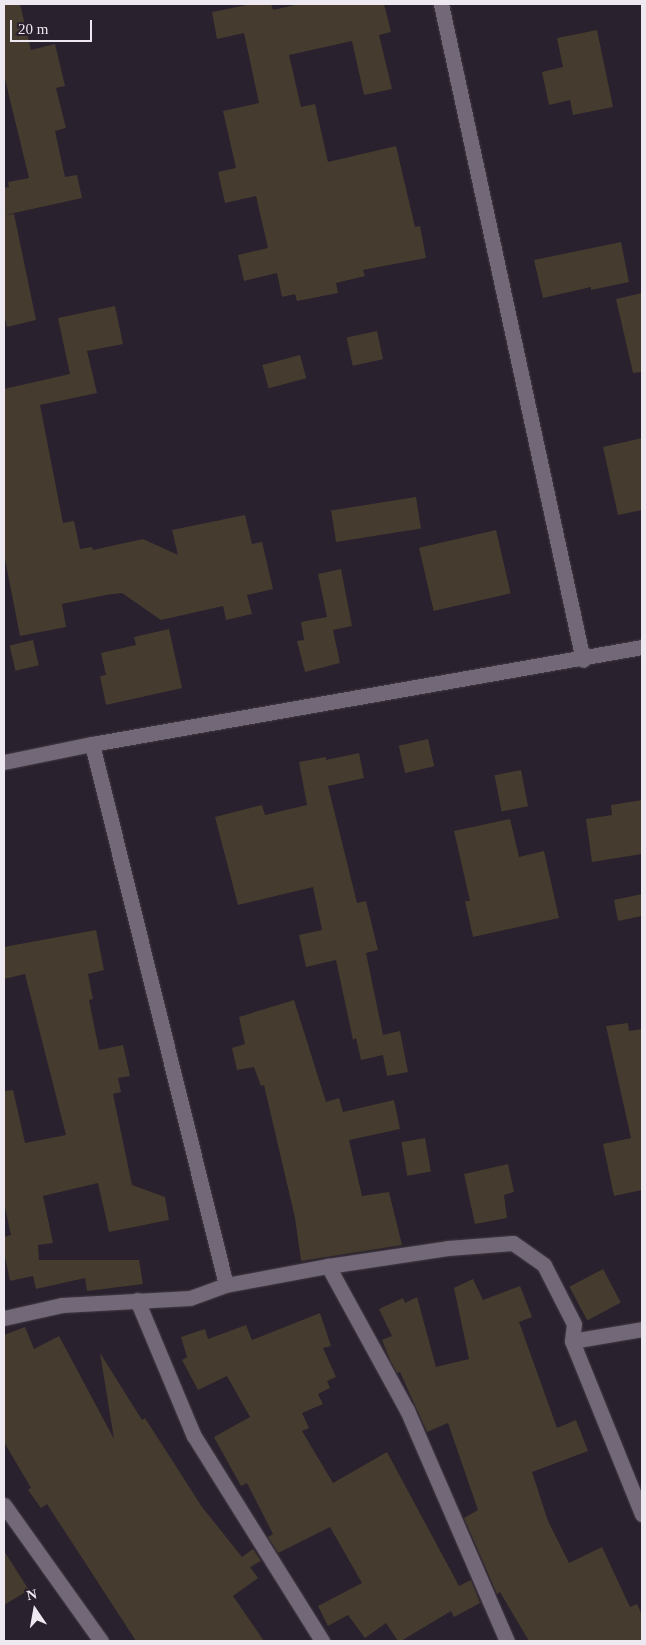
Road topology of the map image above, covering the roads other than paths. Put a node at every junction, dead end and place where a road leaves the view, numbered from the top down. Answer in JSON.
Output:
{"nodes":[{"id":1,"x":441,"y":4,"type":"edge"},
{"id":2,"x":642,"y":648,"type":"edge"},
{"id":3,"x":583,"y":660,"type":"junction"},
{"id":4,"x":92,"y":744,"type":"junction"},
{"id":5,"x":4,"y":762,"type":"edge"},
{"id":6,"x":328,"y":1266,"type":"junction"},
{"id":7,"x":226,"y":1285,"type":"junction"},
{"id":8,"x":137,"y":1300,"type":"junction"},
{"id":9,"x":4,"y":1318,"type":"edge"},
{"id":10,"x":642,"y":1329,"type":"edge"},
{"id":11,"x":572,"y":1341,"type":"junction"},
{"id":12,"x":4,"y":1505,"type":"edge"},
{"id":13,"x":642,"y":1514,"type":"edge"},
{"id":14,"x":101,"y":1641,"type":"edge"},
{"id":15,"x":322,"y":1641,"type":"edge"},
{"id":16,"x":507,"y":1641,"type":"edge"}],
"edges":[{"from":1,"to":3,"type":"street"},
{"from":2,"to":3,"type":"street"},
{"from":3,"to":4,"type":"street"},
{"from":4,"to":5,"type":"street"},
{"from":4,"to":7,"type":"street"},
{"from":6,"to":7,"type":"street"},
{"from":6,"to":11,"type":"street"},
{"from":6,"to":16,"type":"street"},
{"from":7,"to":8,"type":"street"},
{"from":8,"to":9,"type":"street"},
{"from":8,"to":15,"type":"street"},
{"from":10,"to":11,"type":"street"},
{"from":11,"to":13,"type":"street"},
{"from":12,"to":14,"type":"street"}]}
